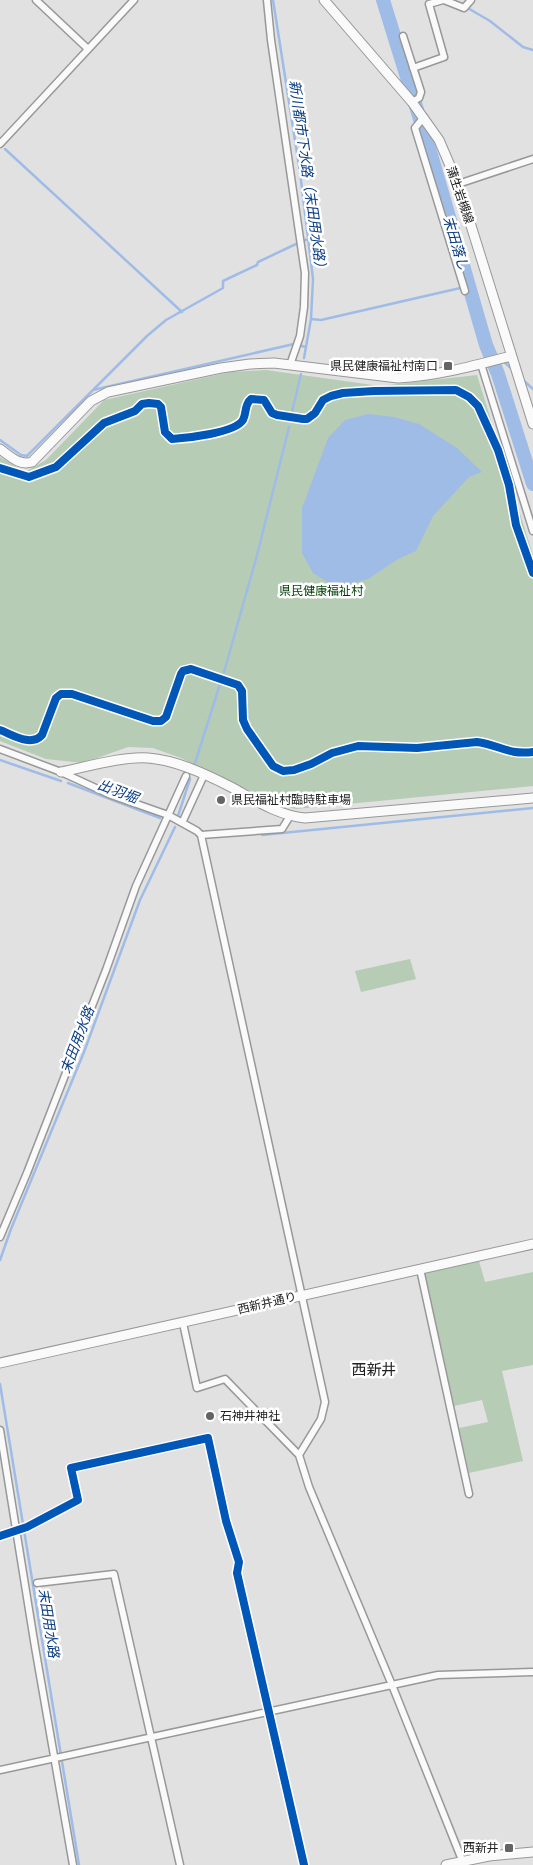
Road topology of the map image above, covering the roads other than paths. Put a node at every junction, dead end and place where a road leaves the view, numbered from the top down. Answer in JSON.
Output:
{"nodes":[{"id":1,"x":36,"y":0,"type":"edge"},
{"id":2,"x":134,"y":0,"type":"edge"},
{"id":3,"x":266,"y":0,"type":"edge"},
{"id":4,"x":324,"y":0,"type":"edge"},
{"id":5,"x":444,"y":0,"type":"edge"},
{"id":6,"x":471,"y":0,"type":"edge"},
{"id":7,"x":403,"y":36,"type":"dead end"},
{"id":8,"x":88,"y":49,"type":"junction"},
{"id":9,"x":414,"y":68,"type":"junction"},
{"id":10,"x":412,"y":102,"type":"junction"},
{"id":11,"x":424,"y":117,"type":"junction"},
{"id":12,"x":0,"y":144,"type":"edge"},
{"id":13,"x":533,"y":159,"type":"edge"},
{"id":14,"x":458,"y":184,"type":"junction"},
{"id":15,"x":466,"y":291,"type":"dead end"},
{"id":16,"x":511,"y":356,"type":"junction"},
{"id":17,"x":481,"y":364,"type":"junction"},
{"id":18,"x":290,"y":365,"type":"junction"},
{"id":19,"x":533,"y":424,"type":"edge"},
{"id":20,"x":0,"y":449,"type":"edge"},
{"id":21,"x":533,"y":531,"type":"edge"},
{"id":22,"x":0,"y":749,"type":"edge"},
{"id":23,"x":61,"y":772,"type":"junction"},
{"id":24,"x":204,"y":775,"type":"junction"},
{"id":25,"x":186,"y":776,"type":"dead end"},
{"id":26,"x":533,"y":798,"type":"edge"},
{"id":27,"x":168,"y":815,"type":"junction"},
{"id":28,"x":290,"y":816,"type":"junction"},
{"id":29,"x":182,"y":823,"type":"junction"},
{"id":30,"x":201,"y":835,"type":"junction"},
{"id":31,"x":0,"y":1237,"type":"edge"},
{"id":32,"x":533,"y":1244,"type":"edge"},
{"id":33,"x":420,"y":1270,"type":"junction"},
{"id":34,"x":302,"y":1295,"type":"junction"},
{"id":35,"x":183,"y":1323,"type":"junction"},
{"id":36,"x":0,"y":1363,"type":"edge"},
{"id":37,"x":0,"y":1430,"type":"edge"},
{"id":38,"x":299,"y":1455,"type":"junction"},
{"id":39,"x":469,"y":1494,"type":"dead end"},
{"id":40,"x":16,"y":1531,"type":"junction"},
{"id":41,"x":0,"y":1536,"type":"edge"},
{"id":42,"x":37,"y":1584,"type":"dead end"},
{"id":43,"x":533,"y":1672,"type":"edge"},
{"id":44,"x":392,"y":1685,"type":"junction"},
{"id":45,"x":268,"y":1712,"type":"junction"},
{"id":46,"x":152,"y":1738,"type":"junction"},
{"id":47,"x":55,"y":1757,"type":"junction"},
{"id":48,"x":0,"y":1770,"type":"edge"},
{"id":49,"x":533,"y":1852,"type":"edge"},
{"id":50,"x":462,"y":1860,"type":"junction"},
{"id":51,"x":73,"y":1865,"type":"edge"},
{"id":52,"x":180,"y":1865,"type":"edge"},
{"id":53,"x":304,"y":1865,"type":"edge"},
{"id":54,"x":446,"y":1865,"type":"edge"}],
"edges":[{"from":1,"to":8,"type":"street"},
{"from":2,"to":8,"type":"street"},
{"from":3,"to":18,"type":"street"},
{"from":4,"to":10,"type":"street","name":"蒲生岩槻線"},
{"from":5,"to":6,"type":"street"},
{"from":5,"to":9,"type":"street"},
{"from":7,"to":9,"type":"street"},
{"from":8,"to":12,"type":"street"},
{"from":9,"to":10,"type":"street"},
{"from":10,"to":11,"type":"street","name":"蒲生岩槻線"},
{"from":11,"to":14,"type":"street","name":"蒲生岩槻線"},
{"from":11,"to":15,"type":"street"},
{"from":13,"to":14,"type":"street"},
{"from":14,"to":16,"type":"street","name":"蒲生岩槻線"},
{"from":16,"to":17,"type":"street"},
{"from":16,"to":19,"type":"street","name":"蒲生岩槻線"},
{"from":17,"to":18,"type":"street"},
{"from":17,"to":21,"type":"street"},
{"from":18,"to":20,"type":"street"},
{"from":22,"to":23,"type":"street"},
{"from":23,"to":24,"type":"street"},
{"from":23,"to":27,"type":"street"},
{"from":24,"to":28,"type":"street"},
{"from":24,"to":29,"type":"street"},
{"from":25,"to":27,"type":"street"},
{"from":26,"to":28,"type":"street"},
{"from":27,"to":29,"type":"street"},
{"from":27,"to":31,"type":"street"},
{"from":28,"to":30,"type":"street"},
{"from":29,"to":30,"type":"street"},
{"from":30,"to":34,"type":"street"},
{"from":32,"to":33,"type":"street","name":"西新井通り"},
{"from":33,"to":34,"type":"street","name":"西新井通り"},
{"from":33,"to":39,"type":"street"},
{"from":34,"to":35,"type":"street","name":"西新井通り"},
{"from":34,"to":38,"type":"street"},
{"from":35,"to":36,"type":"street","name":"西新井通り"},
{"from":35,"to":38,"type":"street"},
{"from":37,"to":40,"type":"street"},
{"from":38,"to":44,"type":"street"},
{"from":40,"to":41,"type":"street"},
{"from":40,"to":45,"type":"street"},
{"from":40,"to":47,"type":"street"},
{"from":42,"to":46,"type":"street"},
{"from":43,"to":44,"type":"street"},
{"from":44,"to":45,"type":"street"},
{"from":44,"to":50,"type":"street"},
{"from":45,"to":46,"type":"street"},
{"from":45,"to":53,"type":"street"},
{"from":46,"to":47,"type":"street"},
{"from":46,"to":52,"type":"street"},
{"from":47,"to":48,"type":"street"},
{"from":47,"to":51,"type":"street"},
{"from":49,"to":50,"type":"street"},
{"from":50,"to":54,"type":"street"}]}
